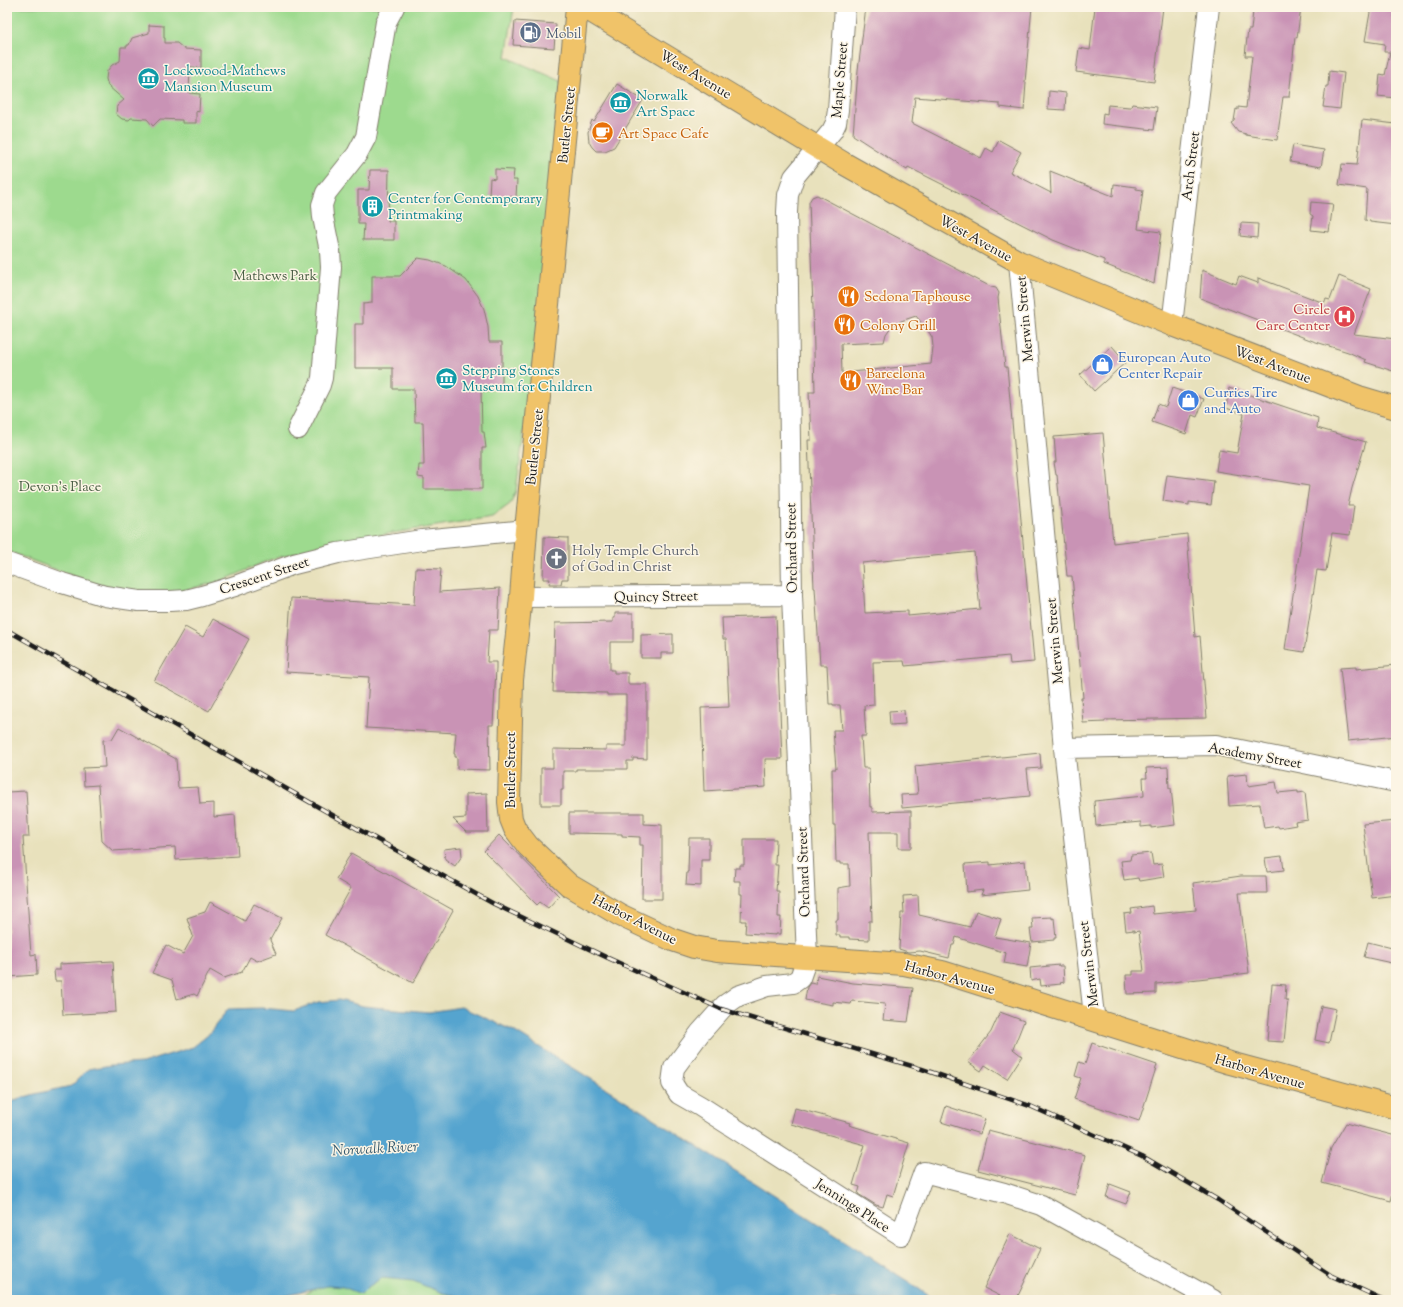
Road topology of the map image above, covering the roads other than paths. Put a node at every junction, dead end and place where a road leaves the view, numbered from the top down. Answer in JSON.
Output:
{"nodes":[{"id":1,"x":394,"y":7,"type":"edge"},
{"id":2,"x":577,"y":7,"type":"edge"},
{"id":3,"x":584,"y":7,"type":"edge"},
{"id":4,"x":845,"y":7,"type":"edge"},
{"id":5,"x":1209,"y":7,"type":"edge"},
{"id":6,"x":818,"y":148,"type":"junction"},
{"id":7,"x":1019,"y":262,"type":"junction"},
{"id":8,"x":1172,"y":325,"type":"junction"},
{"id":9,"x":1396,"y":408,"type":"edge"},
{"id":10,"x":298,"y":429,"type":"dead end"},
{"id":11,"x":526,"y":530,"type":"junction"},
{"id":12,"x":7,"y":563,"type":"edge"},
{"id":13,"x":792,"y":595,"type":"junction"},
{"id":14,"x":521,"y":597,"type":"junction"},
{"id":15,"x":1064,"y":748,"type":"junction"},
{"id":16,"x":1396,"y":782,"type":"edge"},
{"id":17,"x":521,"y":838,"type":"joint"},
{"id":18,"x":807,"y":958,"type":"junction"},
{"id":19,"x":1095,"y":1020,"type":"junction"},
{"id":20,"x":1396,"y":1108,"type":"edge"},
{"id":21,"x":1213,"y":1300,"type":"edge"}],
"edges":[{"from":1,"to":10,"type":"street"},
{"from":2,"to":11,"type":"main road","name":"Butler Street"},
{"from":3,"to":6,"type":"main road","name":"West Avenue"},
{"from":4,"to":6,"type":"street","name":"Maple Street"},
{"from":5,"to":8,"type":"street","name":"Arch Street"},
{"from":6,"to":7,"type":"main road","name":"West Avenue"},
{"from":6,"to":13,"type":"street","name":"Orchard Street"},
{"from":7,"to":8,"type":"main road","name":"West Avenue"},
{"from":7,"to":15,"type":"street","name":"Merwin Street"},
{"from":8,"to":9,"type":"main road","name":"West Avenue"},
{"from":11,"to":12,"type":"street","name":"Crescent Street"},
{"from":11,"to":14,"type":"main road","name":"Butler Street"},
{"from":13,"to":14,"type":"street","name":"Quincy Street"},
{"from":13,"to":18,"type":"street","name":"Orchard Street"},
{"from":14,"to":17,"type":"main road","name":"Butler Street"},
{"from":15,"to":16,"type":"street","name":"Academy Street"},
{"from":15,"to":19,"type":"street","name":"Merwin Street"},
{"from":17,"to":18,"type":"main road","name":"Harbor Avenue"},
{"from":18,"to":19,"type":"main road","name":"Harbor Avenue"},
{"from":18,"to":21,"type":"street","name":"Jennings Place"},
{"from":19,"to":20,"type":"main road","name":"Harbor Avenue"}]}
